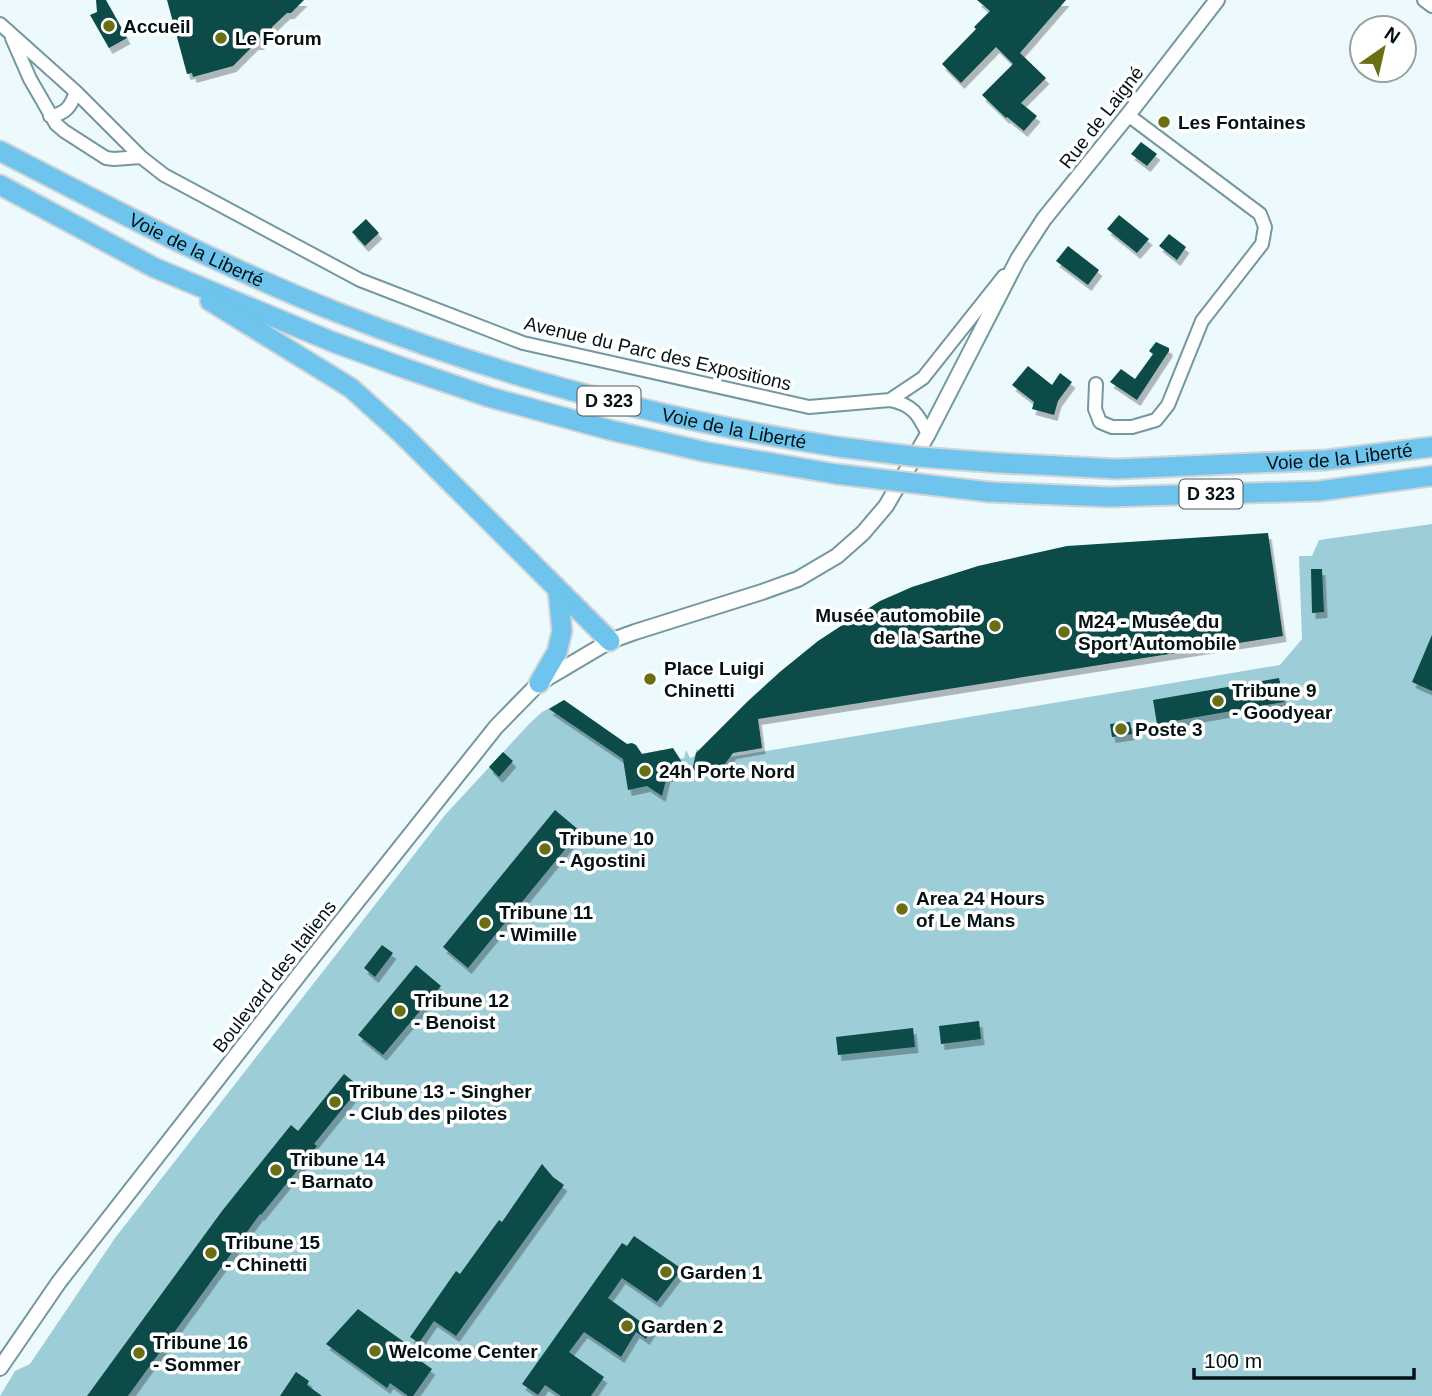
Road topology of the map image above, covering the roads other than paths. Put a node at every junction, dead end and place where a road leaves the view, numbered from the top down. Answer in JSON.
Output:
{"nodes":[{"id":1,"x":1216,"y":0,"type":"edge"},
{"id":2,"x":1424,"y":0,"type":"edge"},
{"id":3,"x":1432,"y":6,"type":"edge"},
{"id":4,"x":0,"y":24,"type":"edge"},
{"id":5,"x":11,"y":34,"type":"junction"},
{"id":6,"x":76,"y":92,"type":"junction"},
{"id":7,"x":50,"y":116,"type":"junction"},
{"id":8,"x":1128,"y":116,"type":"junction"},
{"id":9,"x":0,"y":151,"type":"edge"},
{"id":10,"x":141,"y":157,"type":"junction"},
{"id":11,"x":0,"y":185,"type":"edge"},
{"id":12,"x":1018,"y":259,"type":"junction"},
{"id":13,"x":155,"y":268,"type":"junction"},
{"id":14,"x":1096,"y":384,"type":"dead end"},
{"id":15,"x":890,"y":400,"type":"junction"},
{"id":16,"x":928,"y":435,"type":"junction"},
{"id":17,"x":1432,"y":447,"type":"edge"},
{"id":18,"x":1432,"y":476,"type":"edge"},
{"id":19,"x":837,"y":556,"type":"joint"},
{"id":20,"x":558,"y":591,"type":"junction"},
{"id":21,"x":610,"y":641,"type":"junction"},
{"id":22,"x":539,"y":683,"type":"junction"},
{"id":23,"x":0,"y":1368,"type":"edge"}],
"edges":[{"from":1,"to":8,"type":"street","name":"Rue de Laigné"},
{"from":2,"to":3,"type":"street"},
{"from":4,"to":5,"type":"street","name":"Avenue du Parc des Expositions"},
{"from":5,"to":6,"type":"street","name":"Avenue du Parc des Expositions"},
{"from":5,"to":7,"type":"street","name":"Avenue du Parc des Expositions"},
{"from":6,"to":7,"type":"street"},
{"from":6,"to":10,"type":"street","name":"Avenue du Parc des Expositions"},
{"from":7,"to":10,"type":"street","name":"Avenue du Parc des Expositions"},
{"from":8,"to":12,"type":"street","name":"Rue de Laigné"},
{"from":8,"to":14,"type":"street"},
{"from":9,"to":17,"type":"highway","name":"Voie de la Liberté","number":"D 323","bridge":true},
{"from":10,"to":15,"type":"street","name":"Avenue du Parc des Expositions"},
{"from":11,"to":13,"type":"highway","name":"Voie de la Liberté","number":"D 323"},
{"from":12,"to":15,"type":"street","name":"Avenue du Parc des Expositions"},
{"from":12,"to":16,"type":"street","name":"Rue de Laigné"},
{"from":13,"to":18,"type":"highway","name":"Voie de la Liberté","number":"D 323","bridge":true},
{"from":13,"to":20,"type":"highway"},
{"from":15,"to":16,"type":"street"},
{"from":16,"to":19,"type":"street","name":"Rue de Laigné"},
{"from":19,"to":21,"type":"street","name":"Boulevard des Italiens"},
{"from":20,"to":21,"type":"highway"},
{"from":20,"to":22,"type":"highway"},
{"from":21,"to":22,"type":"street","name":"Boulevard des Italiens"},
{"from":22,"to":23,"type":"street","name":"Boulevard des Italiens"}]}
